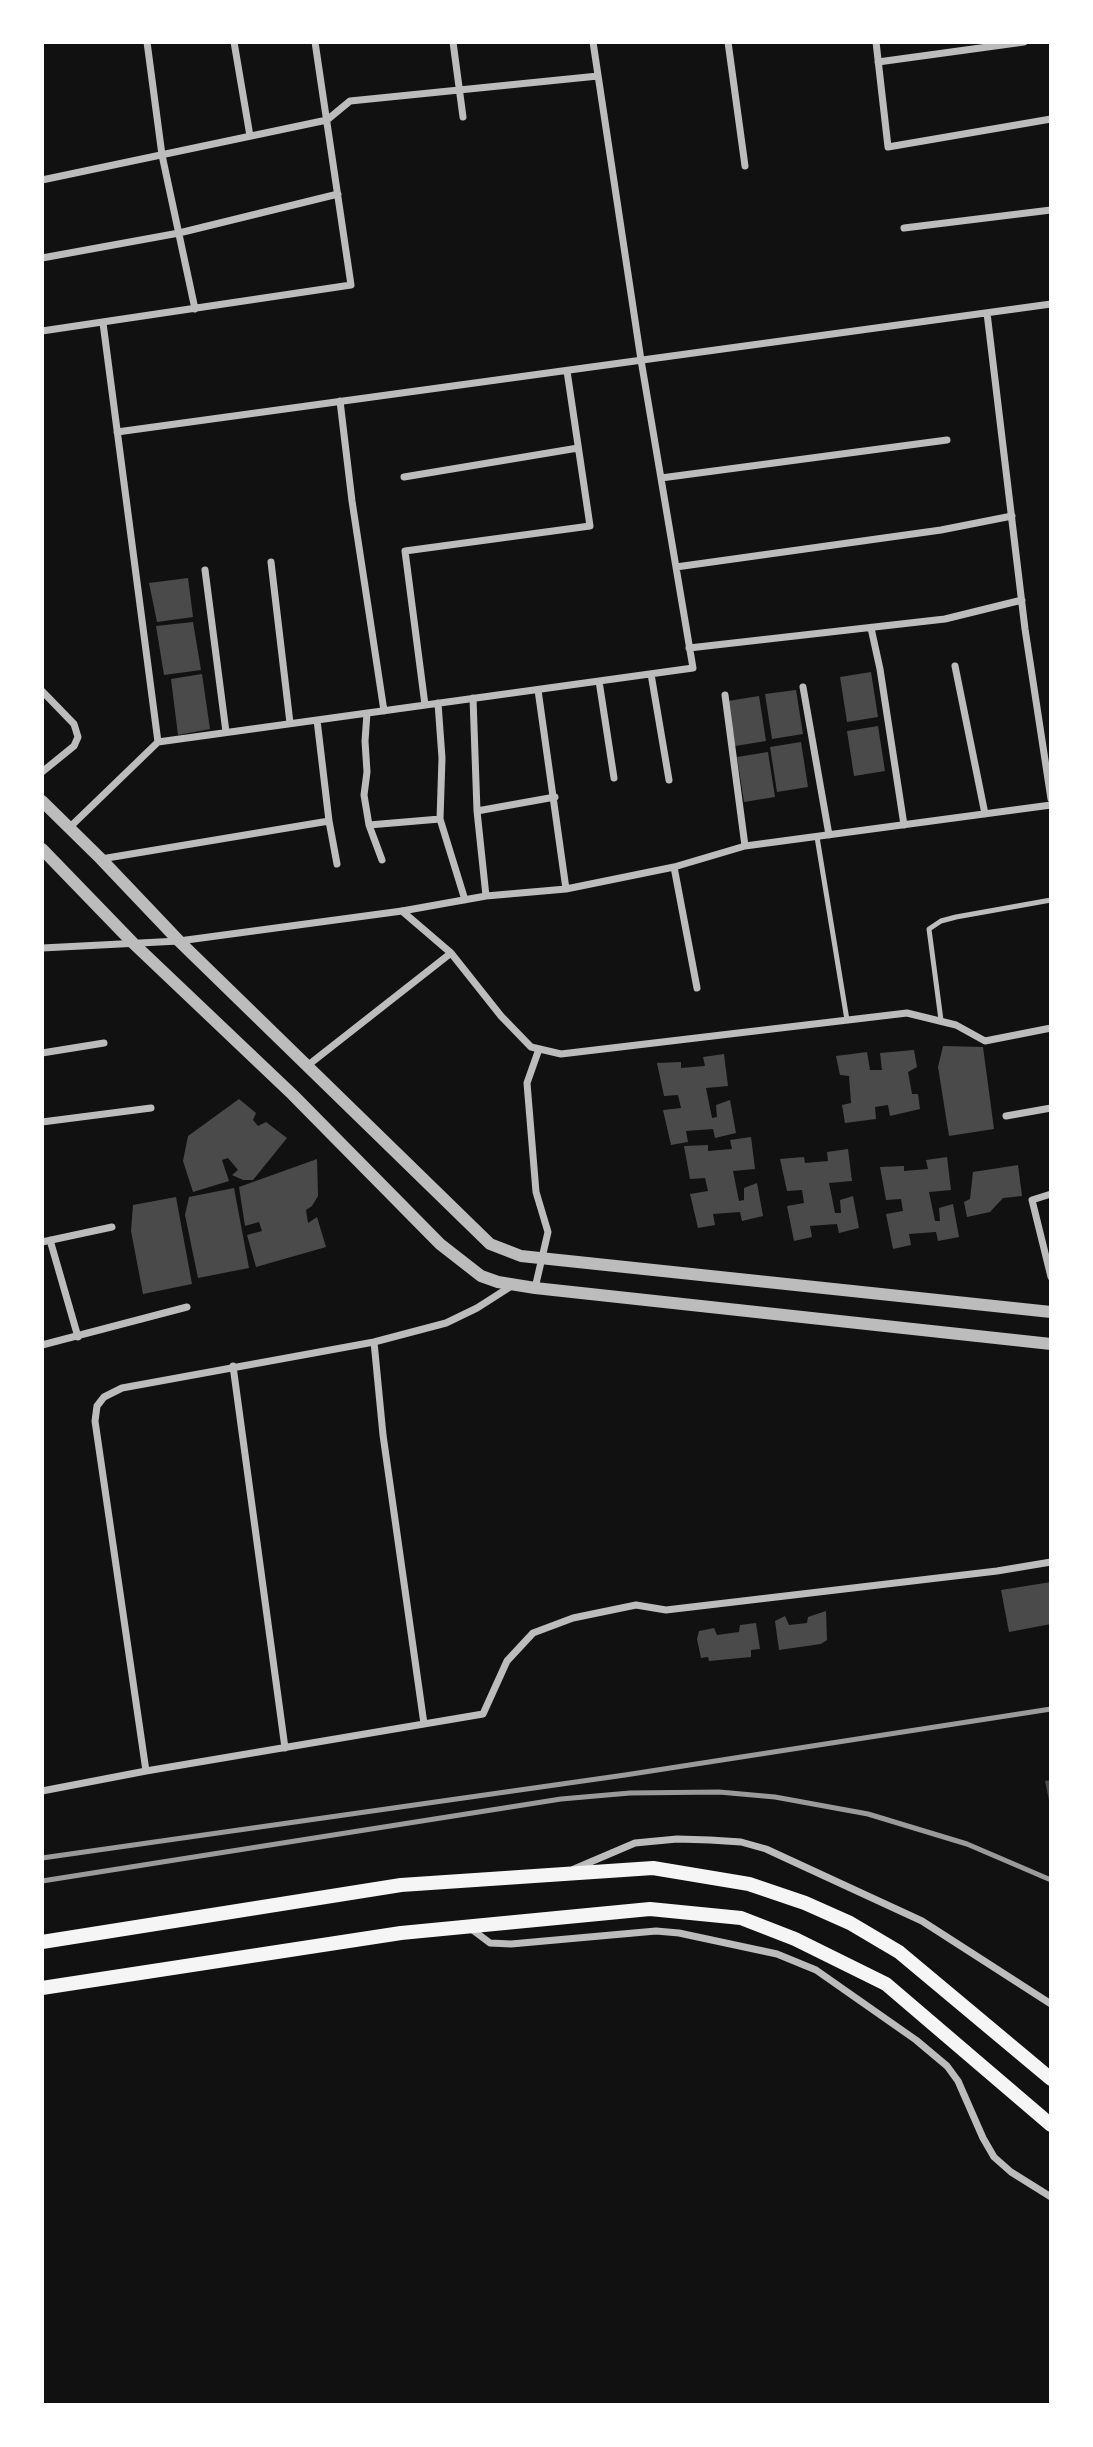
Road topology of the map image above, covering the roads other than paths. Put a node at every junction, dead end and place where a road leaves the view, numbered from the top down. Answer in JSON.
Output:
{"nodes":[{"id":1,"x":147,"y":42,"type":"edge"},
{"id":2,"x":233,"y":42,"type":"edge"},
{"id":3,"x":315,"y":42,"type":"edge"},
{"id":4,"x":453,"y":42,"type":"edge"},
{"id":5,"x":593,"y":42,"type":"edge"},
{"id":6,"x":728,"y":42,"type":"edge"},
{"id":7,"x":876,"y":42,"type":"edge"},
{"id":8,"x":1024,"y":42,"type":"edge"},
{"id":9,"x":878,"y":62,"type":"junction"},
{"id":10,"x":598,"y":76,"type":"junction"},
{"id":11,"x":459,"y":90,"type":"junction"},
{"id":12,"x":463,"y":117,"type":"dead end"},
{"id":13,"x":1051,"y":119,"type":"edge"},
{"id":14,"x":327,"y":120,"type":"junction"},
{"id":15,"x":250,"y":136,"type":"junction"},
{"id":16,"x":162,"y":155,"type":"junction"},
{"id":17,"x":745,"y":166,"type":"dead end"},
{"id":18,"x":42,"y":180,"type":"edge"},
{"id":19,"x":338,"y":194,"type":"junction"},
{"id":20,"x":1051,"y":210,"type":"edge"},
{"id":21,"x":904,"y":228,"type":"dead end"},
{"id":22,"x":179,"y":233,"type":"junction"},
{"id":23,"x":42,"y":258,"type":"edge"},
{"id":24,"x":1051,"y":304,"type":"edge"},
{"id":25,"x":195,"y":309,"type":"junction"},
{"id":26,"x":987,"y":313,"type":"junction"},
{"id":27,"x":103,"y":323,"type":"junction"},
{"id":28,"x":42,"y":331,"type":"edge"},
{"id":29,"x":641,"y":360,"type":"junction"},
{"id":30,"x":566,"y":371,"type":"junction"},
{"id":31,"x":340,"y":401,"type":"junction"},
{"id":32,"x":117,"y":432,"type":"junction"},
{"id":33,"x":947,"y":440,"type":"dead end"},
{"id":34,"x":578,"y":448,"type":"junction"},
{"id":35,"x":404,"y":477,"type":"dead end"},
{"id":36,"x":661,"y":478,"type":"junction"},
{"id":37,"x":1012,"y":516,"type":"junction"},
{"id":38,"x":271,"y":562,"type":"dead end"},
{"id":39,"x":676,"y":567,"type":"junction"},
{"id":40,"x":205,"y":570,"type":"dead end"},
{"id":41,"x":1022,"y":600,"type":"junction"},
{"id":42,"x":871,"y":628,"type":"junction"},
{"id":43,"x":689,"y":648,"type":"junction"},
{"id":44,"x":955,"y":666,"type":"dead end"},
{"id":45,"x":651,"y":674,"type":"junction"},
{"id":46,"x":600,"y":681,"type":"junction"},
{"id":47,"x":803,"y":687,"type":"dead end"},
{"id":48,"x":538,"y":690,"type":"junction"},
{"id":49,"x":42,"y":691,"type":"edge"},
{"id":50,"x":725,"y":695,"type":"dead end"},
{"id":51,"x":473,"y":698,"type":"junction"},
{"id":52,"x":439,"y":703,"type":"junction"},
{"id":53,"x":425,"y":705,"type":"junction"},
{"id":54,"x":384,"y":711,"type":"junction"},
{"id":55,"x":367,"y":713,"type":"junction"},
{"id":56,"x":317,"y":720,"type":"junction"},
{"id":57,"x":290,"y":723,"type":"junction"},
{"id":58,"x":226,"y":732,"type":"junction"},
{"id":59,"x":158,"y":742,"type":"junction"},
{"id":60,"x":42,"y":772,"type":"edge"},
{"id":61,"x":614,"y":778,"type":"dead end"},
{"id":62,"x":669,"y":780,"type":"dead end"},
{"id":63,"x":555,"y":797,"type":"junction"},
{"id":64,"x":1051,"y":799,"type":"edge"},
{"id":65,"x":42,"y":801,"type":"edge"},
{"id":66,"x":1051,"y":805,"type":"edge"},
{"id":67,"x":477,"y":811,"type":"junction"},
{"id":68,"x":985,"y":814,"type":"junction"},
{"id":69,"x":440,"y":819,"type":"junction"},
{"id":70,"x":329,"y":821,"type":"junction"},
{"id":71,"x":369,"y":825,"type":"junction"},
{"id":72,"x":904,"y":825,"type":"junction"},
{"id":73,"x":69,"y":828,"type":"junction"},
{"id":74,"x":829,"y":835,"type":"junction"},
{"id":75,"x":817,"y":837,"type":"junction"},
{"id":76,"x":745,"y":846,"type":"junction"},
{"id":77,"x":42,"y":849,"type":"edge"},
{"id":78,"x":101,"y":859,"type":"junction"},
{"id":79,"x":382,"y":860,"type":"dead end"},
{"id":80,"x":337,"y":864,"type":"dead end"},
{"id":81,"x":674,"y":867,"type":"junction"},
{"id":82,"x":566,"y":889,"type":"junction"},
{"id":83,"x":486,"y":896,"type":"junction"},
{"id":84,"x":465,"y":900,"type":"junction"},
{"id":85,"x":1051,"y":900,"type":"edge"},
{"id":86,"x":402,"y":911,"type":"junction"},
{"id":87,"x":179,"y":941,"type":"junction"},
{"id":88,"x":133,"y":943,"type":"junction"},
{"id":89,"x":42,"y":948,"type":"edge"},
{"id":90,"x":451,"y":953,"type":"junction"},
{"id":91,"x":697,"y":988,"type":"dead end"},
{"id":92,"x":847,"y":1020,"type":"junction"},
{"id":93,"x":940,"y":1020,"type":"junction"},
{"id":94,"x":1051,"y":1028,"type":"edge"},
{"id":95,"x":104,"y":1043,"type":"dead end"},
{"id":96,"x":539,"y":1049,"type":"junction"},
{"id":97,"x":42,"y":1053,"type":"edge"},
{"id":98,"x":307,"y":1066,"type":"junction"},
{"id":99,"x":151,"y":1108,"type":"dead end"},
{"id":100,"x":1051,"y":1108,"type":"edge"},
{"id":101,"x":1006,"y":1116,"type":"dead end"},
{"id":102,"x":42,"y":1122,"type":"edge"},
{"id":103,"x":1051,"y":1194,"type":"edge"},
{"id":104,"x":112,"y":1227,"type":"dead end"},
{"id":105,"x":46,"y":1241,"type":"edge"},
{"id":106,"x":542,"y":1259,"type":"junction"},
{"id":107,"x":1051,"y":1277,"type":"edge"},
{"id":108,"x":513,"y":1285,"type":"junction"},
{"id":109,"x":535,"y":1288,"type":"junction"},
{"id":110,"x":187,"y":1307,"type":"dead end"},
{"id":111,"x":1051,"y":1312,"type":"edge"},
{"id":112,"x":78,"y":1337,"type":"junction"},
{"id":113,"x":374,"y":1342,"type":"junction"},
{"id":114,"x":42,"y":1345,"type":"edge"},
{"id":115,"x":1051,"y":1345,"type":"edge"},
{"id":116,"x":233,"y":1366,"type":"junction"},
{"id":117,"x":1051,"y":1562,"type":"edge"},
{"id":118,"x":424,"y":1724,"type":"junction"},
{"id":119,"x":285,"y":1748,"type":"junction"},
{"id":120,"x":146,"y":1770,"type":"junction"},
{"id":121,"x":42,"y":1791,"type":"edge"},
{"id":122,"x":560,"y":1875,"type":"junction"},
{"id":123,"x":468,"y":1926,"type":"junction"},
{"id":124,"x":42,"y":1942,"type":"edge"},
{"id":125,"x":42,"y":1987,"type":"edge"},
{"id":126,"x":1051,"y":2004,"type":"edge"},
{"id":127,"x":1051,"y":2079,"type":"edge"},
{"id":128,"x":1051,"y":2125,"type":"edge"},
{"id":129,"x":1051,"y":2196,"type":"edge"}],
"edges":[{"from":1,"to":16,"type":"street"},
{"from":2,"to":15,"type":"street"},
{"from":3,"to":14,"type":"street"},
{"from":4,"to":11,"type":"street"},
{"from":5,"to":10,"type":"street"},
{"from":6,"to":17,"type":"street"},
{"from":7,"to":9,"type":"street"},
{"from":8,"to":9,"type":"street"},
{"from":9,"to":13,"type":"street"},
{"from":10,"to":11,"type":"street"},
{"from":10,"to":29,"type":"street"},
{"from":11,"to":12,"type":"street"},
{"from":11,"to":14,"type":"street"},
{"from":14,"to":15,"type":"street"},
{"from":14,"to":19,"type":"street"},
{"from":15,"to":16,"type":"street"},
{"from":16,"to":18,"type":"street"},
{"from":16,"to":22,"type":"street"},
{"from":19,"to":22,"type":"street"},
{"from":19,"to":25,"type":"street"},
{"from":20,"to":21,"type":"street"},
{"from":22,"to":23,"type":"street"},
{"from":22,"to":25,"type":"street"},
{"from":24,"to":26,"type":"street"},
{"from":25,"to":27,"type":"street"},
{"from":26,"to":29,"type":"street"},
{"from":26,"to":37,"type":"street"},
{"from":27,"to":28,"type":"street"},
{"from":27,"to":32,"type":"street"},
{"from":29,"to":30,"type":"street"},
{"from":29,"to":36,"type":"street"},
{"from":30,"to":31,"type":"street"},
{"from":30,"to":34,"type":"street"},
{"from":31,"to":32,"type":"street"},
{"from":31,"to":54,"type":"street"},
{"from":32,"to":59,"type":"street"},
{"from":33,"to":36,"type":"street"},
{"from":34,"to":35,"type":"street"},
{"from":34,"to":53,"type":"street"},
{"from":36,"to":39,"type":"street"},
{"from":37,"to":39,"type":"street"},
{"from":37,"to":41,"type":"street"},
{"from":38,"to":57,"type":"street"},
{"from":39,"to":43,"type":"street"},
{"from":40,"to":58,"type":"street"},
{"from":41,"to":42,"type":"street"},
{"from":41,"to":64,"type":"street"},
{"from":42,"to":43,"type":"street"},
{"from":42,"to":72,"type":"street"},
{"from":43,"to":45,"type":"street"},
{"from":44,"to":68,"type":"street"},
{"from":45,"to":46,"type":"street"},
{"from":45,"to":62,"type":"street"},
{"from":46,"to":48,"type":"street"},
{"from":46,"to":61,"type":"street"},
{"from":47,"to":74,"type":"street"},
{"from":48,"to":51,"type":"street"},
{"from":48,"to":63,"type":"street"},
{"from":49,"to":60,"type":"street"},
{"from":50,"to":76,"type":"street"},
{"from":51,"to":52,"type":"street"},
{"from":51,"to":67,"type":"street"},
{"from":52,"to":53,"type":"street"},
{"from":52,"to":69,"type":"street"},
{"from":53,"to":54,"type":"street"},
{"from":54,"to":55,"type":"street"},
{"from":55,"to":56,"type":"street"},
{"from":55,"to":71,"type":"street"},
{"from":56,"to":57,"type":"street"},
{"from":56,"to":70,"type":"street"},
{"from":57,"to":58,"type":"street"},
{"from":58,"to":59,"type":"street"},
{"from":59,"to":73,"type":"street"},
{"from":63,"to":67,"type":"street"},
{"from":63,"to":82,"type":"street"},
{"from":65,"to":73,"type":"street"},
{"from":66,"to":68,"type":"street"},
{"from":67,"to":83,"type":"street"},
{"from":68,"to":72,"type":"street"},
{"from":69,"to":71,"type":"street"},
{"from":69,"to":84,"type":"street"},
{"from":70,"to":78,"type":"street"},
{"from":70,"to":80,"type":"street"},
{"from":71,"to":79,"type":"street"},
{"from":72,"to":74,"type":"street"},
{"from":73,"to":78,"type":"street"},
{"from":74,"to":75,"type":"street"},
{"from":75,"to":76,"type":"street"},
{"from":75,"to":92,"type":"lane"},
{"from":76,"to":81,"type":"street"},
{"from":77,"to":88,"type":"street"},
{"from":78,"to":87,"type":"street"},
{"from":81,"to":82,"type":"street"},
{"from":81,"to":91,"type":"street"},
{"from":82,"to":83,"type":"street"},
{"from":83,"to":84,"type":"street"},
{"from":84,"to":86,"type":"street"},
{"from":85,"to":93,"type":"lane"},
{"from":86,"to":87,"type":"street"},
{"from":86,"to":90,"type":"street"},
{"from":87,"to":88,"type":"street"},
{"from":87,"to":98,"type":"street"},
{"from":88,"to":89,"type":"street"},
{"from":88,"to":108,"type":"street"},
{"from":90,"to":96,"type":"street"},
{"from":90,"to":98,"type":"street"},
{"from":92,"to":93,"type":"street"},
{"from":92,"to":96,"type":"street"},
{"from":93,"to":94,"type":"street"},
{"from":95,"to":97,"type":"street"},
{"from":96,"to":106,"type":"street"},
{"from":98,"to":106,"type":"street"},
{"from":99,"to":102,"type":"street"},
{"from":100,"to":101,"type":"street"},
{"from":103,"to":107,"type":"street"},
{"from":104,"to":105,"type":"street"},
{"from":105,"to":112,"type":"street"},
{"from":106,"to":109,"type":"street"},
{"from":106,"to":111,"type":"street"},
{"from":108,"to":109,"type":"street"},
{"from":108,"to":113,"type":"street"},
{"from":109,"to":115,"type":"street"},
{"from":110,"to":112,"type":"street"},
{"from":112,"to":114,"type":"street"},
{"from":113,"to":116,"type":"street"},
{"from":113,"to":118,"type":"street"},
{"from":116,"to":119,"type":"street"},
{"from":116,"to":120,"type":"street"},
{"from":117,"to":118,"type":"street"},
{"from":118,"to":119,"type":"street"},
{"from":119,"to":120,"type":"street"},
{"from":120,"to":121,"type":"street"},
{"from":122,"to":124,"type":"main road"},
{"from":122,"to":126,"type":"street"},
{"from":122,"to":127,"type":"main road"},
{"from":123,"to":125,"type":"main road"},
{"from":123,"to":128,"type":"main road"},
{"from":123,"to":129,"type":"street"}]}
